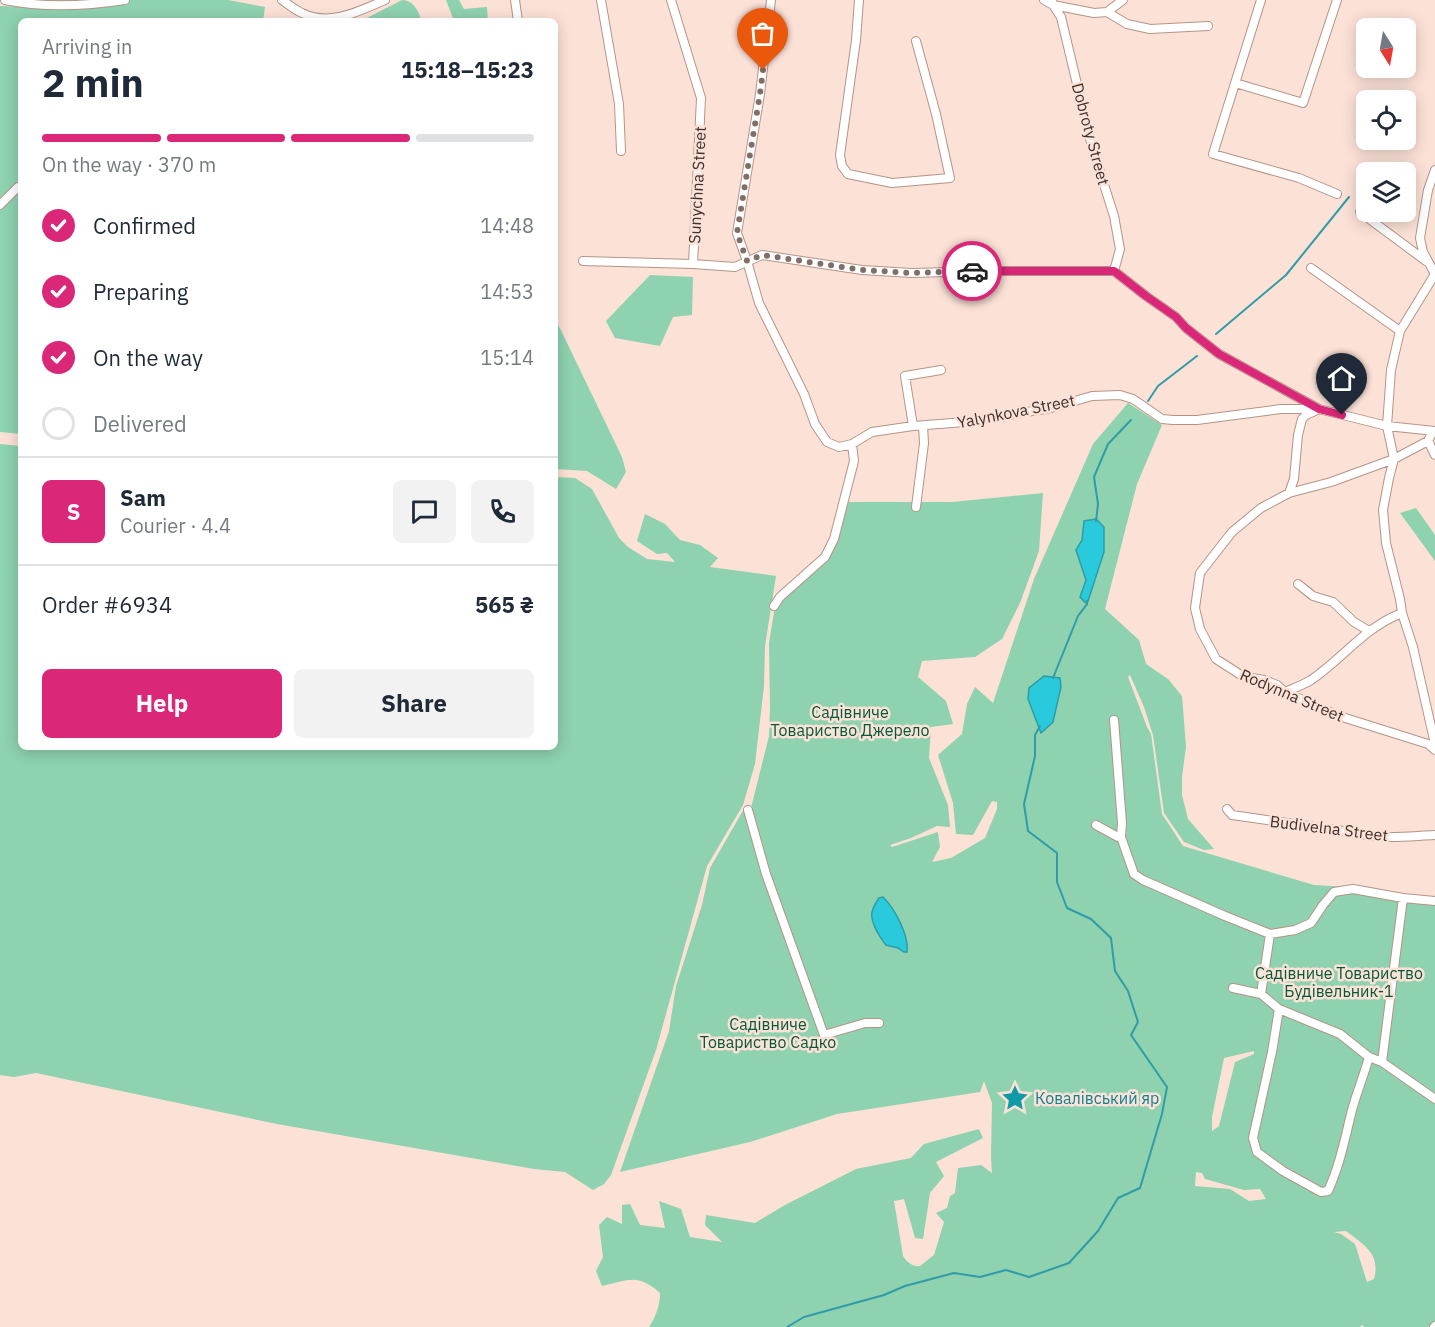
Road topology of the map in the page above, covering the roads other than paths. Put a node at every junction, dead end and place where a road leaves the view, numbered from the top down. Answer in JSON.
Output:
{"nodes":[{"id":1,"x":5,"y":0,"type":"edge"},
{"id":2,"x":125,"y":0,"type":"edge"},
{"id":3,"x":282,"y":0,"type":"edge"},
{"id":4,"x":385,"y":0,"type":"edge"},
{"id":5,"x":515,"y":0,"type":"edge"},
{"id":6,"x":601,"y":0,"type":"edge"},
{"id":7,"x":671,"y":0,"type":"edge"},
{"id":8,"x":771,"y":0,"type":"edge"},
{"id":9,"x":859,"y":0,"type":"edge"},
{"id":10,"x":1044,"y":0,"type":"edge"},
{"id":11,"x":1261,"y":0,"type":"edge"},
{"id":12,"x":1337,"y":0,"type":"edge"},
{"id":13,"x":67,"y":2,"type":"edge"},
{"id":14,"x":1052,"y":2,"type":"edge"},
{"id":15,"x":1119,"y":2,"type":"edge"},
{"id":16,"x":1107,"y":12,"type":"junction"},
{"id":17,"x":346,"y":17,"type":"joint"},
{"id":18,"x":318,"y":18,"type":"edge"},
{"id":19,"x":334,"y":18,"type":"edge"},
{"id":20,"x":518,"y":18,"type":"edge"},
{"id":21,"x":1208,"y":26,"type":"dead end"},
{"id":22,"x":916,"y":40,"type":"dead end"},
{"id":23,"x":1235,"y":83,"type":"junction"},
{"id":24,"x":621,"y":151,"type":"dead end"},
{"id":25,"x":1435,"y":170,"type":"edge"},
{"id":26,"x":18,"y":187,"type":"edge"},
{"id":27,"x":1336,"y":194,"type":"dead end"},
{"id":28,"x":0,"y":205,"type":"edge"},
{"id":29,"x":1373,"y":222,"type":"edge"},
{"id":30,"x":583,"y":261,"type":"dead end"},
{"id":31,"x":747,"y":261,"type":"junction"},
{"id":32,"x":693,"y":264,"type":"junction"},
{"id":33,"x":1430,"y":264,"type":"junction"},
{"id":34,"x":1311,"y":268,"type":"dead end"},
{"id":35,"x":1114,"y":271,"type":"junction"},
{"id":36,"x":1435,"y":274,"type":"edge"},
{"id":37,"x":1400,"y":331,"type":"junction"},
{"id":38,"x":941,"y":370,"type":"dead end"},
{"id":39,"x":1319,"y":409,"type":"junction"},
{"id":40,"x":913,"y":426,"type":"junction"},
{"id":41,"x":923,"y":426,"type":"junction"},
{"id":42,"x":1387,"y":426,"type":"junction"},
{"id":43,"x":1434,"y":431,"type":"edge"},
{"id":44,"x":1428,"y":441,"type":"junction"},
{"id":45,"x":852,"y":444,"type":"junction"},
{"id":46,"x":1435,"y":455,"type":"edge"},
{"id":47,"x":1394,"y":459,"type":"junction"},
{"id":48,"x":1289,"y":493,"type":"junction"},
{"id":49,"x":916,"y":507,"type":"dead end"},
{"id":50,"x":1298,"y":584,"type":"dead end"},
{"id":51,"x":774,"y":606,"type":"dead end"},
{"id":52,"x":1402,"y":613,"type":"junction"},
{"id":53,"x":1369,"y":631,"type":"junction"},
{"id":54,"x":1285,"y":692,"type":"junction"},
{"id":55,"x":1114,"y":720,"type":"dead end"},
{"id":56,"x":1435,"y":744,"type":"edge"},
{"id":57,"x":1435,"y":750,"type":"edge"},
{"id":58,"x":1227,"y":809,"type":"dead end"},
{"id":59,"x":748,"y":810,"type":"dead end"},
{"id":60,"x":1096,"y":825,"type":"dead end"},
{"id":61,"x":1435,"y":835,"type":"edge"},
{"id":62,"x":1121,"y":837,"type":"junction"},
{"id":63,"x":1403,"y":898,"type":"junction"},
{"id":64,"x":1435,"y":901,"type":"edge"},
{"id":65,"x":1270,"y":934,"type":"junction"},
{"id":66,"x":1233,"y":988,"type":"dead end"},
{"id":67,"x":1261,"y":994,"type":"junction"},
{"id":68,"x":1279,"y":1009,"type":"junction"},
{"id":69,"x":879,"y":1023,"type":"dead end"},
{"id":70,"x":1370,"y":1057,"type":"junction"},
{"id":71,"x":1382,"y":1062,"type":"junction"},
{"id":72,"x":1435,"y":1099,"type":"edge"}],
"edges":[{"from":1,"to":13,"type":"street"},
{"from":2,"to":13,"type":"street"},
{"from":3,"to":18,"type":"street"},
{"from":4,"to":17,"type":"street"},
{"from":5,"to":20,"type":"street"},
{"from":6,"to":24,"type":"street"},
{"from":7,"to":32,"type":"street","name":"Sunychna Street"},
{"from":8,"to":31,"type":"street"},
{"from":9,"to":22,"type":"street"},
{"from":10,"to":14,"type":"street"},
{"from":11,"to":23,"type":"street"},
{"from":12,"to":23,"type":"street"},
{"from":14,"to":16,"type":"street"},
{"from":14,"to":35,"type":"street","name":"Dobroty Street"},
{"from":15,"to":16,"type":"street"},
{"from":16,"to":21,"type":"street"},
{"from":17,"to":19,"type":"street"},
{"from":23,"to":27,"type":"street"},
{"from":25,"to":33,"type":"street"},
{"from":26,"to":28,"type":"street"},
{"from":29,"to":33,"type":"street"},
{"from":30,"to":32,"type":"street","name":"Sunychna Street"},
{"from":31,"to":32,"type":"street"},
{"from":31,"to":35,"type":"street"},
{"from":31,"to":45,"type":"street"},
{"from":33,"to":36,"type":"street"},
{"from":34,"to":37,"type":"street"},
{"from":35,"to":39,"type":"street"},
{"from":36,"to":37,"type":"street"},
{"from":37,"to":42,"type":"street"},
{"from":38,"to":40,"type":"street"},
{"from":39,"to":41,"type":"street","name":"Yalynkova Street"},
{"from":39,"to":42,"type":"street"},
{"from":39,"to":48,"type":"street"},
{"from":40,"to":41,"type":"street","name":"Yalynkova Street"},
{"from":40,"to":45,"type":"street","name":"Yalynkova Street"},
{"from":41,"to":49,"type":"street"},
{"from":42,"to":43,"type":"street"},
{"from":42,"to":47,"type":"street"},
{"from":43,"to":44,"type":"street"},
{"from":44,"to":46,"type":"street"},
{"from":44,"to":47,"type":"street","name":"Rodynna Street"},
{"from":45,"to":51,"type":"street"},
{"from":47,"to":48,"type":"street","name":"Rodynna Street"},
{"from":47,"to":52,"type":"street"},
{"from":48,"to":54,"type":"street","name":"Rodynna Street"},
{"from":50,"to":53,"type":"street"},
{"from":52,"to":53,"type":"street"},
{"from":52,"to":56,"type":"street"},
{"from":53,"to":54,"type":"street"},
{"from":54,"to":57,"type":"street","name":"Rodynna Street"},
{"from":55,"to":62,"type":"street"},
{"from":58,"to":61,"type":"street","name":"Budivelna Street"},
{"from":59,"to":69,"type":"street"},
{"from":60,"to":62,"type":"street"},
{"from":62,"to":65,"type":"street"},
{"from":63,"to":64,"type":"street"},
{"from":63,"to":65,"type":"street"},
{"from":63,"to":71,"type":"street"},
{"from":65,"to":67,"type":"street"},
{"from":66,"to":67,"type":"street"},
{"from":67,"to":68,"type":"street"},
{"from":68,"to":70,"type":"street"},
{"from":68,"to":70,"type":"street"},
{"from":70,"to":71,"type":"street"},
{"from":71,"to":72,"type":"street"}]}
